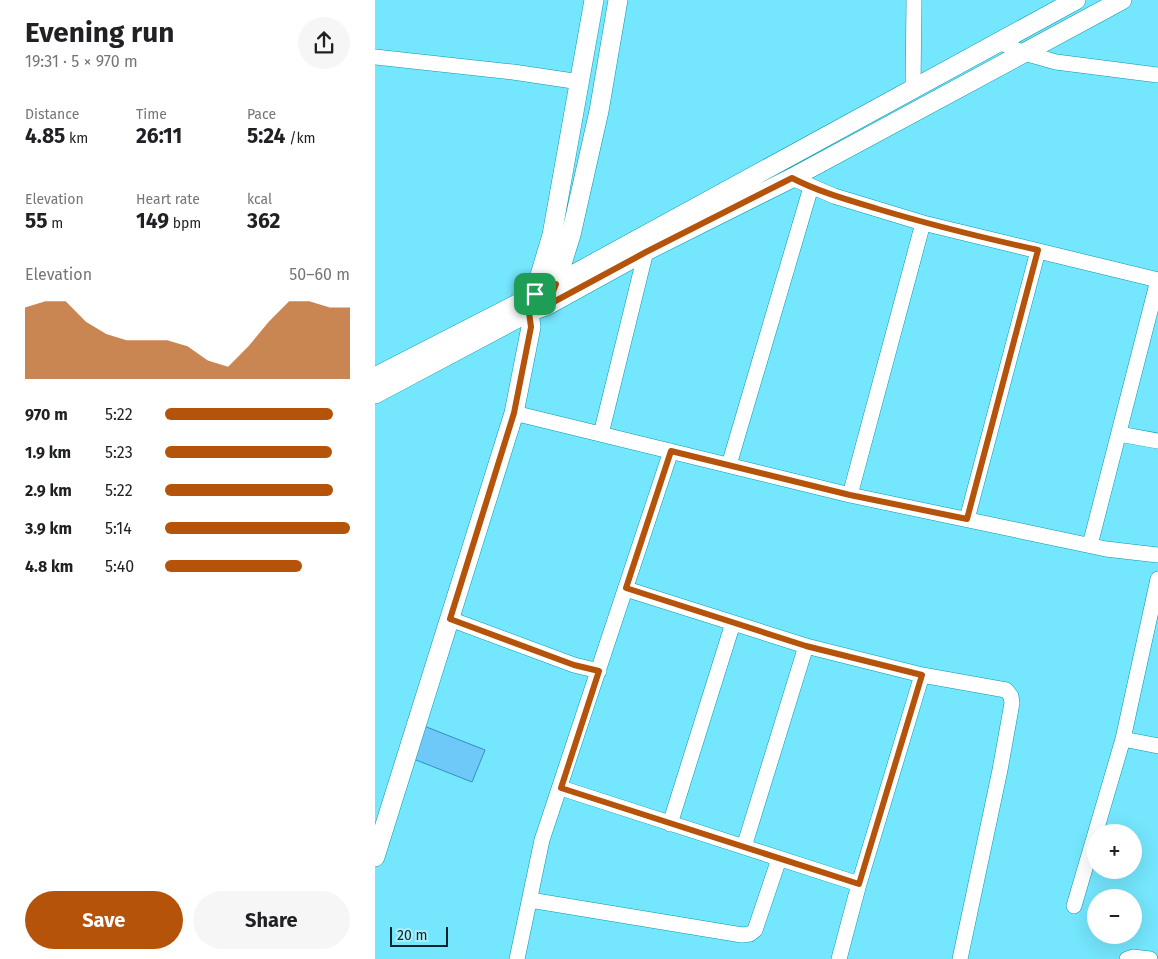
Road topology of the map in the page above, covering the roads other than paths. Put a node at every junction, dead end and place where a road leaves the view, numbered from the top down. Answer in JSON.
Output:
{"nodes":[{"id":1,"x":594,"y":0,"type":"edge"},
{"id":2,"x":618,"y":0,"type":"edge"},
{"id":3,"x":914,"y":0,"type":"edge"},
{"id":4,"x":1076,"y":0,"type":"edge"},
{"id":5,"x":1122,"y":0,"type":"edge"},
{"id":6,"x":999,"y":42,"type":"junction"},
{"id":7,"x":1024,"y":53,"type":"junction"},
{"id":8,"x":375,"y":57,"type":"edge"},
{"id":9,"x":1158,"y":75,"type":"edge"},
{"id":10,"x":580,"y":82,"type":"junction"},
{"id":11,"x":913,"y":89,"type":"junction"},
{"id":12,"x":792,"y":178,"type":"junction"},
{"id":13,"x":811,"y":187,"type":"junction"},
{"id":14,"x":923,"y":223,"type":"junction"},
{"id":15,"x":1038,"y":250,"type":"junction"},
{"id":16,"x":646,"y":252,"type":"junction"},
{"id":17,"x":1158,"y":280,"type":"edge"},
{"id":18,"x":556,"y":284,"type":"junction"},
{"id":19,"x":541,"y":299,"type":"junction"},
{"id":20,"x":530,"y":320,"type":"junction"},
{"id":21,"x":375,"y":377,"type":"edge"},
{"id":22,"x":375,"y":394,"type":"edge"},
{"id":23,"x":514,"y":413,"type":"junction"},
{"id":24,"x":601,"y":434,"type":"junction"},
{"id":25,"x":1119,"y":434,"type":"junction"},
{"id":26,"x":1158,"y":441,"type":"edge"},
{"id":27,"x":671,"y":451,"type":"junction"},
{"id":28,"x":729,"y":465,"type":"junction"},
{"id":29,"x":850,"y":495,"type":"junction"},
{"id":30,"x":967,"y":519,"type":"junction"},
{"id":31,"x":1090,"y":545,"type":"junction"},
{"id":32,"x":1158,"y":555,"type":"edge"},
{"id":33,"x":1158,"y":579,"type":"edge"},
{"id":34,"x":626,"y":588,"type":"junction"},
{"id":35,"x":450,"y":619,"type":"junction"},
{"id":36,"x":733,"y":623,"type":"junction"},
{"id":37,"x":806,"y":646,"type":"junction"},
{"id":38,"x":599,"y":671,"type":"junction"},
{"id":39,"x":922,"y":675,"type":"junction"},
{"id":40,"x":1123,"y":739,"type":"junction"},
{"id":41,"x":1158,"y":746,"type":"edge"},
{"id":42,"x":561,"y":788,"type":"junction"},
{"id":43,"x":670,"y":824,"type":"junction"},
{"id":44,"x":744,"y":848,"type":"junction"},
{"id":45,"x":375,"y":857,"type":"edge"},
{"id":46,"x":779,"y":858,"type":"junction"},
{"id":47,"x":859,"y":884,"type":"junction"},
{"id":48,"x":530,"y":900,"type":"junction"},
{"id":49,"x":1074,"y":906,"type":"dead end"},
{"id":50,"x":517,"y":959,"type":"edge"},
{"id":51,"x":839,"y":959,"type":"edge"},
{"id":52,"x":960,"y":959,"type":"edge"},
{"id":53,"x":1127,"y":959,"type":"edge"},
{"id":54,"x":1150,"y":959,"type":"edge"}],
"edges":[{"from":1,"to":10,"type":"street"},
{"from":2,"to":18,"type":"street"},
{"from":3,"to":11,"type":"street"},
{"from":4,"to":6,"type":"street"},
{"from":5,"to":7,"type":"street"},
{"from":6,"to":7,"type":"street"},
{"from":6,"to":11,"type":"street"},
{"from":7,"to":9,"type":"street"},
{"from":7,"to":12,"type":"street"},
{"from":8,"to":10,"type":"street"},
{"from":10,"to":19,"type":"street"},
{"from":11,"to":18,"type":"street"},
{"from":12,"to":13,"type":"street"},
{"from":12,"to":16,"type":"street"},
{"from":13,"to":14,"type":"street"},
{"from":13,"to":28,"type":"street"},
{"from":14,"to":15,"type":"street"},
{"from":14,"to":29,"type":"street"},
{"from":15,"to":17,"type":"street"},
{"from":15,"to":30,"type":"street"},
{"from":16,"to":19,"type":"street"},
{"from":16,"to":24,"type":"street"},
{"from":17,"to":25,"type":"street"},
{"from":18,"to":19,"type":"street"},
{"from":19,"to":20,"type":"street"},
{"from":19,"to":21,"type":"street"},
{"from":20,"to":22,"type":"street"},
{"from":20,"to":23,"type":"street"},
{"from":23,"to":24,"type":"street"},
{"from":23,"to":35,"type":"street"},
{"from":24,"to":27,"type":"street"},
{"from":25,"to":26,"type":"street"},
{"from":25,"to":31,"type":"street"},
{"from":27,"to":28,"type":"street"},
{"from":27,"to":34,"type":"street"},
{"from":28,"to":29,"type":"street"},
{"from":29,"to":30,"type":"street"},
{"from":30,"to":31,"type":"street"},
{"from":31,"to":32,"type":"street"},
{"from":33,"to":40,"type":"street"},
{"from":34,"to":36,"type":"street"},
{"from":34,"to":38,"type":"street"},
{"from":35,"to":38,"type":"street"},
{"from":35,"to":45,"type":"street"},
{"from":36,"to":37,"type":"street"},
{"from":36,"to":43,"type":"street"},
{"from":37,"to":39,"type":"street"},
{"from":37,"to":44,"type":"street"},
{"from":38,"to":42,"type":"street"},
{"from":39,"to":47,"type":"street"},
{"from":39,"to":52,"type":"street"},
{"from":40,"to":41,"type":"street"},
{"from":40,"to":49,"type":"street"},
{"from":42,"to":43,"type":"street"},
{"from":42,"to":48,"type":"street"},
{"from":43,"to":44,"type":"street"},
{"from":44,"to":46,"type":"street"},
{"from":46,"to":47,"type":"street"},
{"from":46,"to":48,"type":"street"},
{"from":47,"to":51,"type":"street"},
{"from":48,"to":50,"type":"street"},
{"from":53,"to":54,"type":"street"}]}
